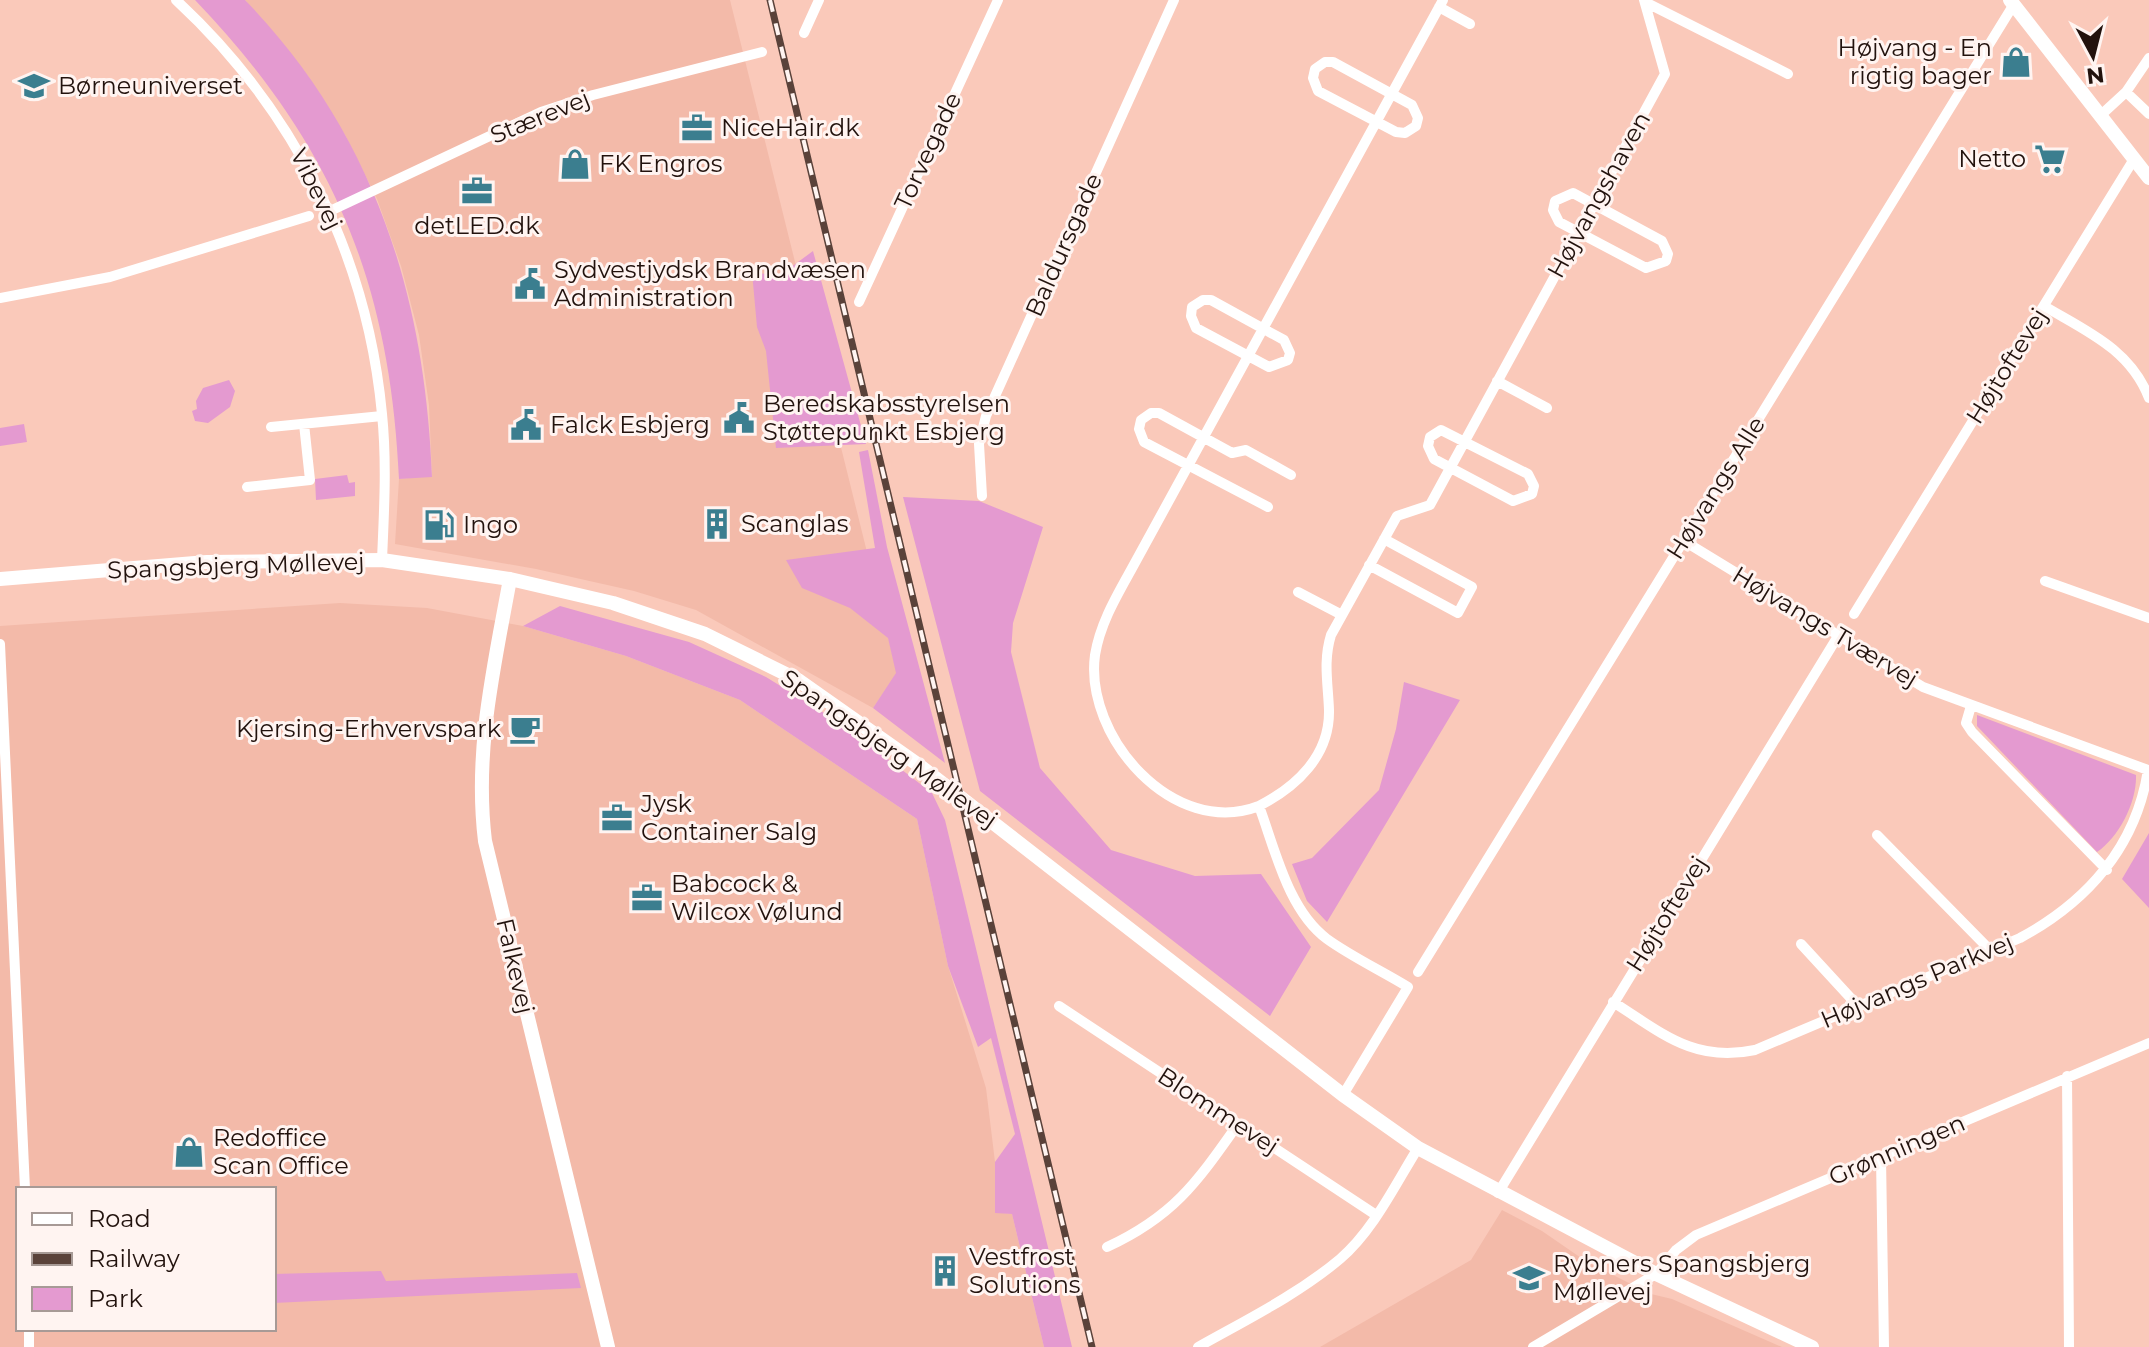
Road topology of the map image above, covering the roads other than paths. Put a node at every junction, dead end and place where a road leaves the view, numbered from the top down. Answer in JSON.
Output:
{"nodes":[{"id":1,"x":176,"y":0,"type":"edge"},
{"id":2,"x":819,"y":0,"type":"edge"},
{"id":3,"x":998,"y":0,"type":"edge"},
{"id":4,"x":1174,"y":0,"type":"edge"},
{"id":5,"x":1644,"y":1,"type":"edge"},
{"id":6,"x":2012,"y":2,"type":"edge"},
{"id":7,"x":1441,"y":4,"type":"edge"},
{"id":8,"x":1470,"y":24,"type":"dead end"},
{"id":9,"x":804,"y":33,"type":"dead end"},
{"id":10,"x":762,"y":52,"type":"dead end"},
{"id":11,"x":2149,"y":58,"type":"edge"},
{"id":12,"x":1788,"y":74,"type":"dead end"},
{"id":13,"x":2126,"y":92,"type":"junction"},
{"id":14,"x":1392,"y":94,"type":"junction"},
{"id":15,"x":2149,"y":114,"type":"edge"},
{"id":16,"x":2101,"y":115,"type":"junction"},
{"id":17,"x":1377,"y":122,"type":"junction"},
{"id":18,"x":2134,"y":159,"type":"junction"},
{"id":19,"x":2149,"y":178,"type":"edge"},
{"id":20,"x":1594,"y":204,"type":"junction"},
{"id":21,"x":330,"y":211,"type":"junction"},
{"id":22,"x":309,"y":216,"type":"dead end"},
{"id":23,"x":1578,"y":233,"type":"junction"},
{"id":24,"x":0,"y":298,"type":"edge"},
{"id":25,"x":859,"y":302,"type":"dead end"},
{"id":26,"x":2044,"y":306,"type":"junction"},
{"id":27,"x":1263,"y":329,"type":"junction"},
{"id":28,"x":1248,"y":356,"type":"junction"},
{"id":29,"x":1497,"y":381,"type":"junction"},
{"id":30,"x":2149,"y":398,"type":"edge"},
{"id":31,"x":1547,"y":408,"type":"dead end"},
{"id":32,"x":382,"y":416,"type":"junction"},
{"id":33,"x":304,"y":424,"type":"junction"},
{"id":34,"x":271,"y":427,"type":"dead end"},
{"id":35,"x":1203,"y":437,"type":"junction"},
{"id":36,"x":1465,"y":440,"type":"junction"},
{"id":37,"x":1188,"y":465,"type":"junction"},
{"id":38,"x":1450,"y":467,"type":"junction"},
{"id":39,"x":1291,"y":475,"type":"dead end"},
{"id":40,"x":247,"y":487,"type":"dead end"},
{"id":41,"x":982,"y":496,"type":"dead end"},
{"id":42,"x":1268,"y":507,"type":"dead end"},
{"id":43,"x":1384,"y":539,"type":"junction"},
{"id":44,"x":1684,"y":541,"type":"junction"},
{"id":45,"x":382,"y":560,"type":"junction"},
{"id":46,"x":1369,"y":565,"type":"junction"},
{"id":47,"x":0,"y":579,"type":"edge"},
{"id":48,"x":510,"y":579,"type":"junction"},
{"id":49,"x":2045,"y":581,"type":"dead end"},
{"id":50,"x":1298,"y":592,"type":"dead end"},
{"id":51,"x":1854,"y":614,"type":"dead end"},
{"id":52,"x":1342,"y":615,"type":"junction"},
{"id":53,"x":2149,"y":618,"type":"edge"},
{"id":54,"x":1838,"y":636,"type":"junction"},
{"id":55,"x":0,"y":644,"type":"edge"},
{"id":56,"x":1971,"y":706,"type":"junction"},
{"id":57,"x":2148,"y":770,"type":"edge"},
{"id":58,"x":1259,"y":806,"type":"junction"},
{"id":59,"x":1877,"y":835,"type":"dead end"},
{"id":60,"x":2107,"y":870,"type":"junction"},
{"id":61,"x":1801,"y":944,"type":"dead end"},
{"id":62,"x":1990,"y":950,"type":"junction"},
{"id":63,"x":1418,"y":972,"type":"dead end"},
{"id":64,"x":1613,"y":1002,"type":"junction"},
{"id":65,"x":1059,"y":1006,"type":"dead end"},
{"id":66,"x":1858,"y":1006,"type":"junction"},
{"id":67,"x":2149,"y":1043,"type":"edge"},
{"id":68,"x":2067,"y":1076,"type":"junction"},
{"id":69,"x":1343,"y":1095,"type":"junction"},
{"id":70,"x":1238,"y":1124,"type":"junction"},
{"id":71,"x":1418,"y":1148,"type":"junction"},
{"id":72,"x":1881,"y":1157,"type":"junction"},
{"id":73,"x":25,"y":1187,"type":"edge"},
{"id":74,"x":1498,"y":1193,"type":"junction"},
{"id":75,"x":1376,"y":1215,"type":"junction"},
{"id":76,"x":1107,"y":1247,"type":"dead end"},
{"id":77,"x":1656,"y":1274,"type":"junction"},
{"id":78,"x":608,"y":1347,"type":"edge"},
{"id":79,"x":1198,"y":1347,"type":"edge"},
{"id":80,"x":1533,"y":1347,"type":"edge"},
{"id":81,"x":1812,"y":1347,"type":"edge"},
{"id":82,"x":1884,"y":1347,"type":"edge"},
{"id":83,"x":2069,"y":1347,"type":"edge"}],
"edges":[{"from":1,"to":21,"type":"street","name":"Vibevej"},
{"from":2,"to":9,"type":"street"},
{"from":3,"to":25,"type":"street","name":"Torvegade"},
{"from":4,"to":41,"type":"street","name":"Baldursgade"},
{"from":5,"to":12,"type":"street","name":"Højvangshaven"},
{"from":5,"to":20,"type":"street","name":"Højvangshaven"},
{"from":6,"to":16,"type":"street"},
{"from":6,"to":44,"type":"street","name":"Højvangs Alle"},
{"from":7,"to":8,"type":"street"},
{"from":7,"to":14,"type":"street"},
{"from":10,"to":21,"type":"street","name":"Stærevej"},
{"from":11,"to":13,"type":"street"},
{"from":13,"to":15,"type":"street"},
{"from":13,"to":16,"type":"street"},
{"from":14,"to":17,"type":"street"},
{"from":14,"to":17,"type":"street"},
{"from":14,"to":17,"type":"street"},
{"from":16,"to":18,"type":"street"},
{"from":17,"to":27,"type":"street"},
{"from":18,"to":19,"type":"street"},
{"from":18,"to":26,"type":"street","name":"Højtoftevej"},
{"from":20,"to":23,"type":"street","name":"Højvangshaven"},
{"from":20,"to":23,"type":"street"},
{"from":20,"to":23,"type":"street"},
{"from":21,"to":32,"type":"street","name":"Vibevej"},
{"from":22,"to":24,"type":"street"},
{"from":23,"to":29,"type":"street","name":"Højvangshaven"},
{"from":26,"to":30,"type":"street"},
{"from":26,"to":51,"type":"street","name":"Højtoftevej"},
{"from":27,"to":28,"type":"street"},
{"from":27,"to":28,"type":"street"},
{"from":27,"to":28,"type":"street"},
{"from":28,"to":35,"type":"street"},
{"from":29,"to":31,"type":"street"},
{"from":29,"to":36,"type":"street","name":"Højvangshaven"},
{"from":32,"to":33,"type":"street"},
{"from":32,"to":45,"type":"street","name":"Vibevej"},
{"from":33,"to":34,"type":"street"},
{"from":33,"to":40,"type":"street"},
{"from":35,"to":37,"type":"street"},
{"from":35,"to":37,"type":"street"},
{"from":35,"to":39,"type":"street"},
{"from":36,"to":38,"type":"street","name":"Højvangshaven"},
{"from":36,"to":38,"type":"street"},
{"from":36,"to":38,"type":"street"},
{"from":37,"to":42,"type":"street"},
{"from":37,"to":58,"type":"street"},
{"from":38,"to":43,"type":"street","name":"Højvangshaven"},
{"from":43,"to":46,"type":"street","name":"Højvangshaven"},
{"from":43,"to":46,"type":"street"},
{"from":44,"to":54,"type":"street","name":"Højvangs Tværvej"},
{"from":44,"to":63,"type":"street","name":"Højvangs Alle"},
{"from":45,"to":47,"type":"street","name":"Spangsbjerg Møllevej"},
{"from":45,"to":48,"type":"street","name":"Spangsbjerg Møllevej"},
{"from":46,"to":52,"type":"street","name":"Højvangshaven"},
{"from":48,"to":69,"type":"street","name":"Spangsbjerg Møllevej"},
{"from":48,"to":78,"type":"street","name":"Falkevej"},
{"from":49,"to":53,"type":"street"},
{"from":50,"to":52,"type":"street"},
{"from":52,"to":58,"type":"street","name":"Højvangshaven"},
{"from":54,"to":56,"type":"street","name":"Højvangs Tværvej"},
{"from":54,"to":64,"type":"street","name":"Højtoftevej"},
{"from":55,"to":73,"type":"street"},
{"from":56,"to":57,"type":"street","name":"Højvangs Tværvej"},
{"from":56,"to":60,"type":"street"},
{"from":57,"to":60,"type":"street","name":"Højvangs Parkvej"},
{"from":58,"to":69,"type":"street"},
{"from":59,"to":62,"type":"street"},
{"from":60,"to":62,"type":"street","name":"Højvangs Parkvej"},
{"from":61,"to":66,"type":"street"},
{"from":62,"to":66,"type":"street","name":"Højvangs Parkvej"},
{"from":64,"to":66,"type":"street","name":"Højvangs Parkvej"},
{"from":64,"to":74,"type":"street","name":"Højtoftevej"},
{"from":65,"to":70,"type":"street","name":"Blommevej"},
{"from":67,"to":68,"type":"street","name":"Grønningen"},
{"from":68,"to":72,"type":"street","name":"Grønningen"},
{"from":68,"to":83,"type":"street"},
{"from":69,"to":71,"type":"street","name":"Spangsbjerg Møllevej"},
{"from":70,"to":75,"type":"street","name":"Blommevej"},
{"from":70,"to":76,"type":"street"},
{"from":71,"to":74,"type":"street","name":"Spangsbjerg Møllevej"},
{"from":71,"to":75,"type":"street"},
{"from":72,"to":77,"type":"street","name":"Grønningen"},
{"from":72,"to":82,"type":"street"},
{"from":74,"to":77,"type":"street","name":"Spangsbjerg Møllevej"},
{"from":75,"to":79,"type":"street"},
{"from":77,"to":80,"type":"street"},
{"from":77,"to":81,"type":"street","name":"Spangsbjerg Møllevej"}]}
